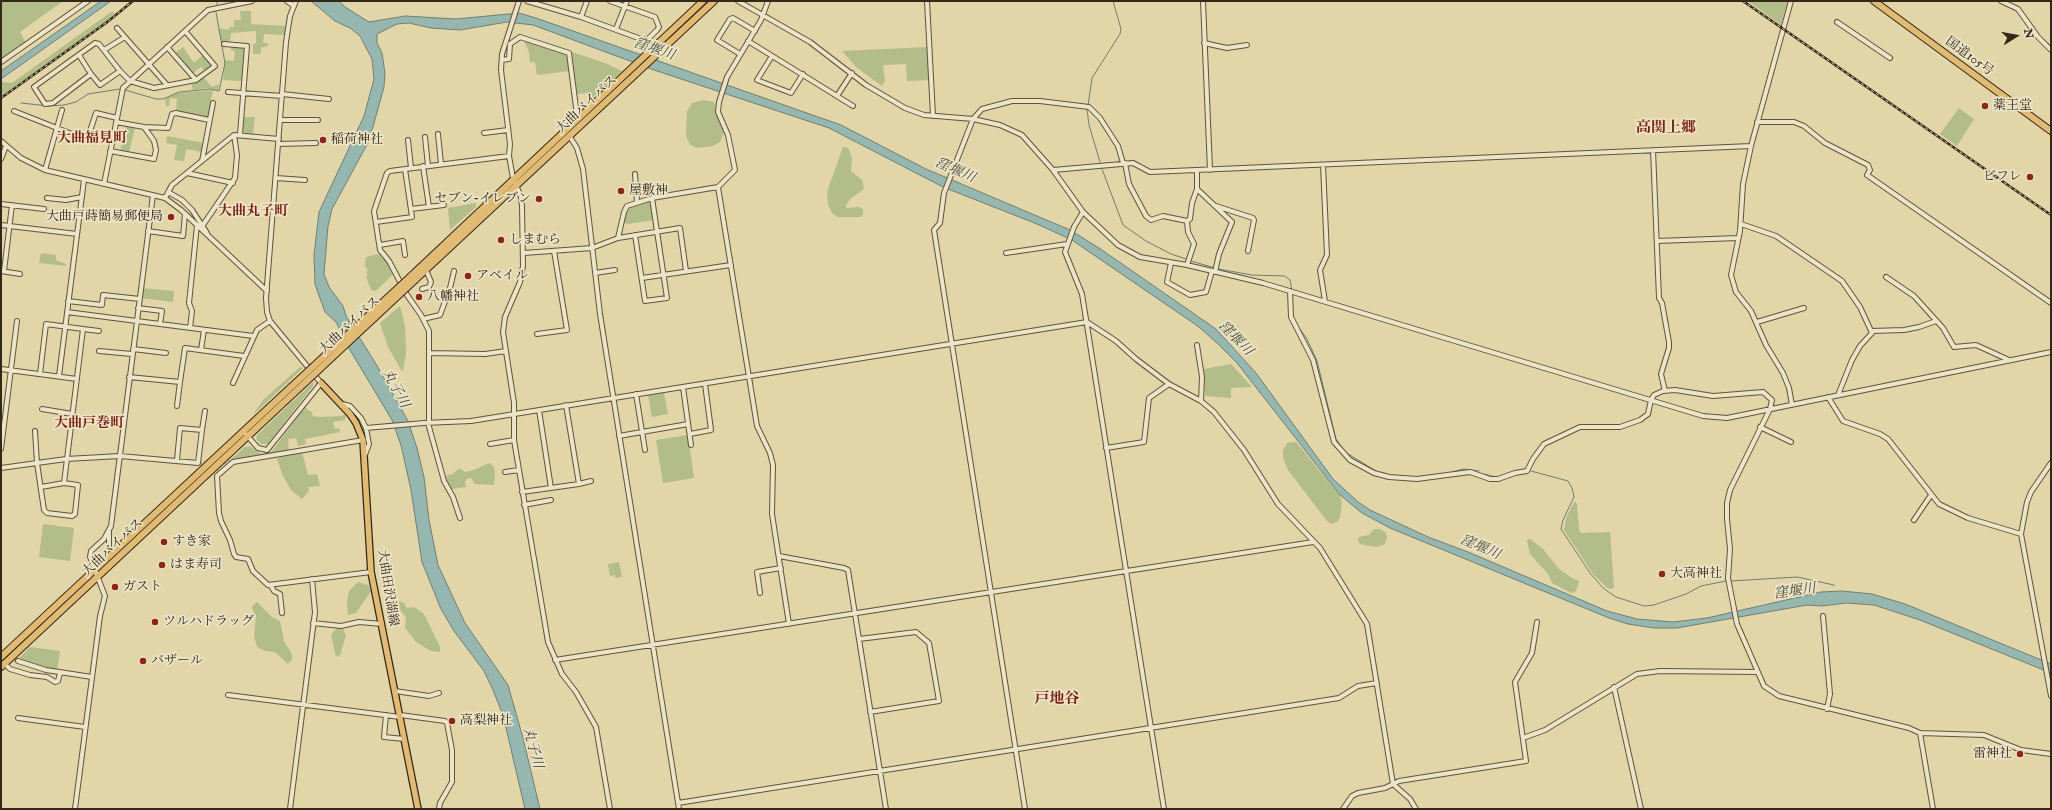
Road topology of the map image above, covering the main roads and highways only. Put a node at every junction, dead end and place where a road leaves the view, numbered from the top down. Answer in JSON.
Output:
{"nodes":[{"id":1,"x":703,"y":1,"type":"edge"},
{"id":2,"x":714,"y":1,"type":"edge"},
{"id":3,"x":1874,"y":1,"type":"edge"},
{"id":4,"x":656,"y":51,"type":"junction"},
{"id":5,"x":2051,"y":130,"type":"edge"},
{"id":6,"x":413,"y":278,"type":"junction"},
{"id":7,"x":321,"y":383,"type":"road end"},
{"id":8,"x":1,"y":657,"type":"edge"},
{"id":9,"x":3,"y":666,"type":"edge"},
{"id":10,"x":418,"y":809,"type":"edge"}],
"edges":[{"from":1,"to":4,"type":"highway","name":"大曲バイパス"},
{"from":2,"to":4,"type":"highway","name":"大曲バイパス"},
{"from":3,"to":5,"type":"highway","name":"国道105号"},
{"from":4,"to":6,"type":"highway","name":"大曲バイパス"},
{"from":4,"to":6,"type":"highway","name":"大曲バイパス"},
{"from":6,"to":8,"type":"highway","name":"大曲バイパス","bridge":true},
{"from":6,"to":9,"type":"highway","name":"大曲バイパス","bridge":true},
{"from":7,"to":10,"type":"main road","name":"大曲田沢湖線"}]}
